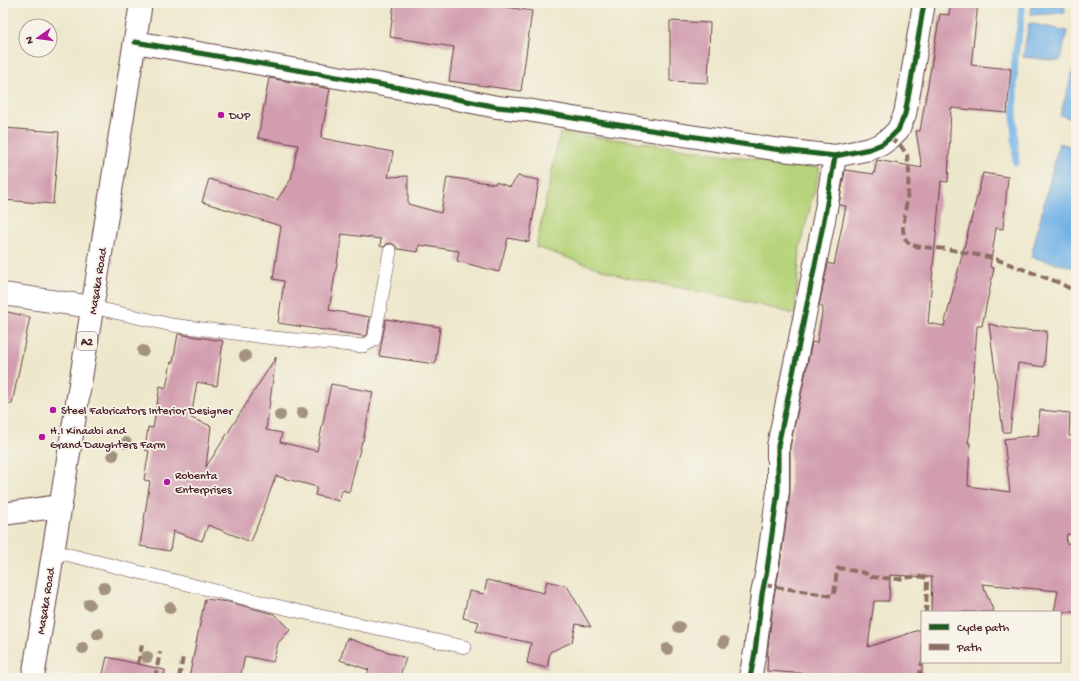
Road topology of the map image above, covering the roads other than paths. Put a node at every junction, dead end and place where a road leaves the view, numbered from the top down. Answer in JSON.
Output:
{"nodes":[{"id":1,"x":141,"y":3,"type":"edge"},
{"id":2,"x":924,"y":3,"type":"edge"},
{"id":3,"x":135,"y":42,"type":"junction"},
{"id":4,"x":835,"y":156,"type":"junction"},
{"id":5,"x":390,"y":251,"type":"dead end"},
{"id":6,"x":3,"y":294,"type":"edge"},
{"id":7,"x":92,"y":307,"type":"junction"},
{"id":8,"x":60,"y":506,"type":"junction"},
{"id":9,"x":3,"y":514,"type":"edge"},
{"id":10,"x":53,"y":551,"type":"junction"},
{"id":11,"x":465,"y":647,"type":"dead end"},
{"id":12,"x":32,"y":678,"type":"edge"},
{"id":13,"x":750,"y":678,"type":"edge"}],
"edges":[{"from":1,"to":3,"type":"street","name":"Masaka Road","number":"A2"},
{"from":2,"to":4,"type":"street"},
{"from":3,"to":4,"type":"street"},
{"from":3,"to":7,"type":"street","name":"Masaka Road","number":"A2"},
{"from":4,"to":13,"type":"street"},
{"from":5,"to":7,"type":"lane"},
{"from":6,"to":7,"type":"street"},
{"from":7,"to":8,"type":"street","name":"Masaka Road","number":"A2"},
{"from":8,"to":9,"type":"street"},
{"from":8,"to":10,"type":"street","name":"Masaka Road","number":"A2"},
{"from":10,"to":11,"type":"lane"},
{"from":10,"to":12,"type":"street","name":"Masaka Road","number":"A2"}]}
